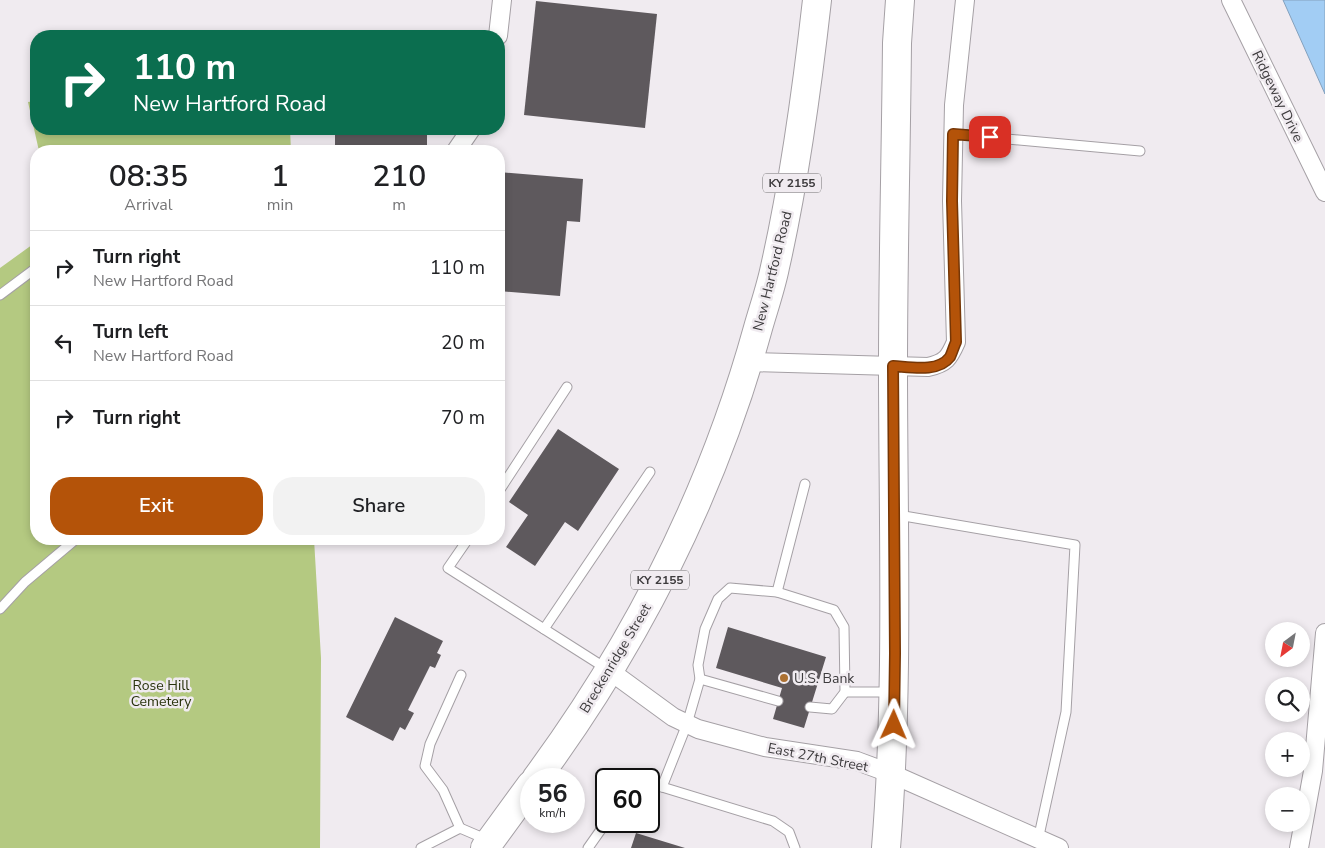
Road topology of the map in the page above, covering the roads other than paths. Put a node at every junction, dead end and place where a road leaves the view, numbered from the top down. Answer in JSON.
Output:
{"nodes":[{"id":1,"x":502,"y":0,"type":"edge"},
{"id":2,"x":817,"y":0,"type":"edge"},
{"id":3,"x":900,"y":0,"type":"edge"},
{"id":4,"x":965,"y":0,"type":"edge"},
{"id":5,"x":1231,"y":0,"type":"edge"},
{"id":6,"x":499,"y":30,"type":"edge"},
{"id":7,"x":953,"y":134,"type":"junction"},
{"id":8,"x":1140,"y":151,"type":"dead end"},
{"id":9,"x":1325,"y":192,"type":"edge"},
{"id":10,"x":30,"y":272,"type":"edge"},
{"id":11,"x":0,"y":295,"type":"edge"},
{"id":12,"x":749,"y":362,"type":"junction"},
{"id":13,"x":893,"y":366,"type":"junction"},
{"id":14,"x":567,"y":387,"type":"dead end"},
{"id":15,"x":650,"y":472,"type":"dead end"},
{"id":16,"x":505,"y":482,"type":"edge"},
{"id":17,"x":805,"y":484,"type":"dead end"},
{"id":18,"x":894,"y":514,"type":"junction"},
{"id":19,"x":69,"y":545,"type":"edge"},
{"id":20,"x":464,"y":545,"type":"edge"},
{"id":21,"x":777,"y":592,"type":"junction"},
{"id":22,"x":0,"y":609,"type":"edge"},
{"id":23,"x":544,"y":630,"type":"junction"},
{"id":24,"x":1325,"y":633,"type":"edge"},
{"id":25,"x":610,"y":671,"type":"junction"},
{"id":26,"x":461,"y":675,"type":"dead end"},
{"id":27,"x":700,"y":679,"type":"junction"},
{"id":28,"x":845,"y":692,"type":"junction"},
{"id":29,"x":894,"y":692,"type":"junction"},
{"id":30,"x":778,"y":702,"type":"dead end"},
{"id":31,"x":810,"y":707,"type":"dead end"},
{"id":32,"x":687,"y":724,"type":"junction"},
{"id":33,"x":544,"y":768,"type":"edge"},
{"id":34,"x":892,"y":774,"type":"junction"},
{"id":35,"x":662,"y":787,"type":"joint"},
{"id":36,"x":520,"y":800,"type":"edge"},
{"id":37,"x":460,"y":828,"type":"junction"},
{"id":38,"x":599,"y":833,"type":"edge"},
{"id":39,"x":1038,"y":840,"type":"junction"},
{"id":40,"x":487,"y":844,"type":"edge"},
{"id":41,"x":421,"y":848,"type":"edge"},
{"id":42,"x":588,"y":848,"type":"edge"},
{"id":43,"x":795,"y":848,"type":"edge"},
{"id":44,"x":886,"y":848,"type":"edge"},
{"id":45,"x":1059,"y":848,"type":"edge"},
{"id":46,"x":1298,"y":848,"type":"edge"}],
"edges":[{"from":1,"to":6,"type":"street"},
{"from":2,"to":12,"type":"main road","name":"New Hartford Road","number":"KY 2155"},
{"from":3,"to":13,"type":"main road"},
{"from":4,"to":7,"type":"street"},
{"from":5,"to":9,"type":"street","name":"Ridgeway Drive"},
{"from":7,"to":8,"type":"lane"},
{"from":7,"to":13,"type":"street"},
{"from":10,"to":11,"type":"lane"},
{"from":12,"to":13,"type":"street"},
{"from":12,"to":25,"type":"main road","name":"Breckenridge Street","number":"KY 2155"},
{"from":13,"to":18,"type":"main road"},
{"from":14,"to":16,"type":"lane"},
{"from":15,"to":23,"type":"lane"},
{"from":17,"to":21,"type":"lane"},
{"from":18,"to":29,"type":"main road"},
{"from":18,"to":39,"type":"lane"},
{"from":19,"to":22,"type":"lane"},
{"from":20,"to":23,"type":"lane"},
{"from":21,"to":27,"type":"lane"},
{"from":21,"to":28,"type":"lane"},
{"from":23,"to":25,"type":"lane"},
{"from":24,"to":46,"type":"street"},
{"from":25,"to":32,"type":"street","name":"East 27th Street"},
{"from":25,"to":33,"type":"main road","name":"Breckenridge Street","number":"KY 2155"},
{"from":26,"to":37,"type":"lane"},
{"from":27,"to":30,"type":"lane"},
{"from":27,"to":32,"type":"lane"},
{"from":28,"to":29,"type":"lane"},
{"from":28,"to":31,"type":"lane"},
{"from":29,"to":34,"type":"main road"},
{"from":32,"to":34,"type":"street","name":"East 27th Street"},
{"from":32,"to":35,"type":"lane"},
{"from":34,"to":39,"type":"street","name":"East 27th Street"},
{"from":34,"to":44,"type":"main road"},
{"from":35,"to":43,"type":"lane"},
{"from":36,"to":40,"type":"main road"},
{"from":37,"to":40,"type":"lane"},
{"from":37,"to":41,"type":"lane"},
{"from":38,"to":42,"type":"lane"},
{"from":39,"to":45,"type":"street","name":"East 27th Street"}]}
